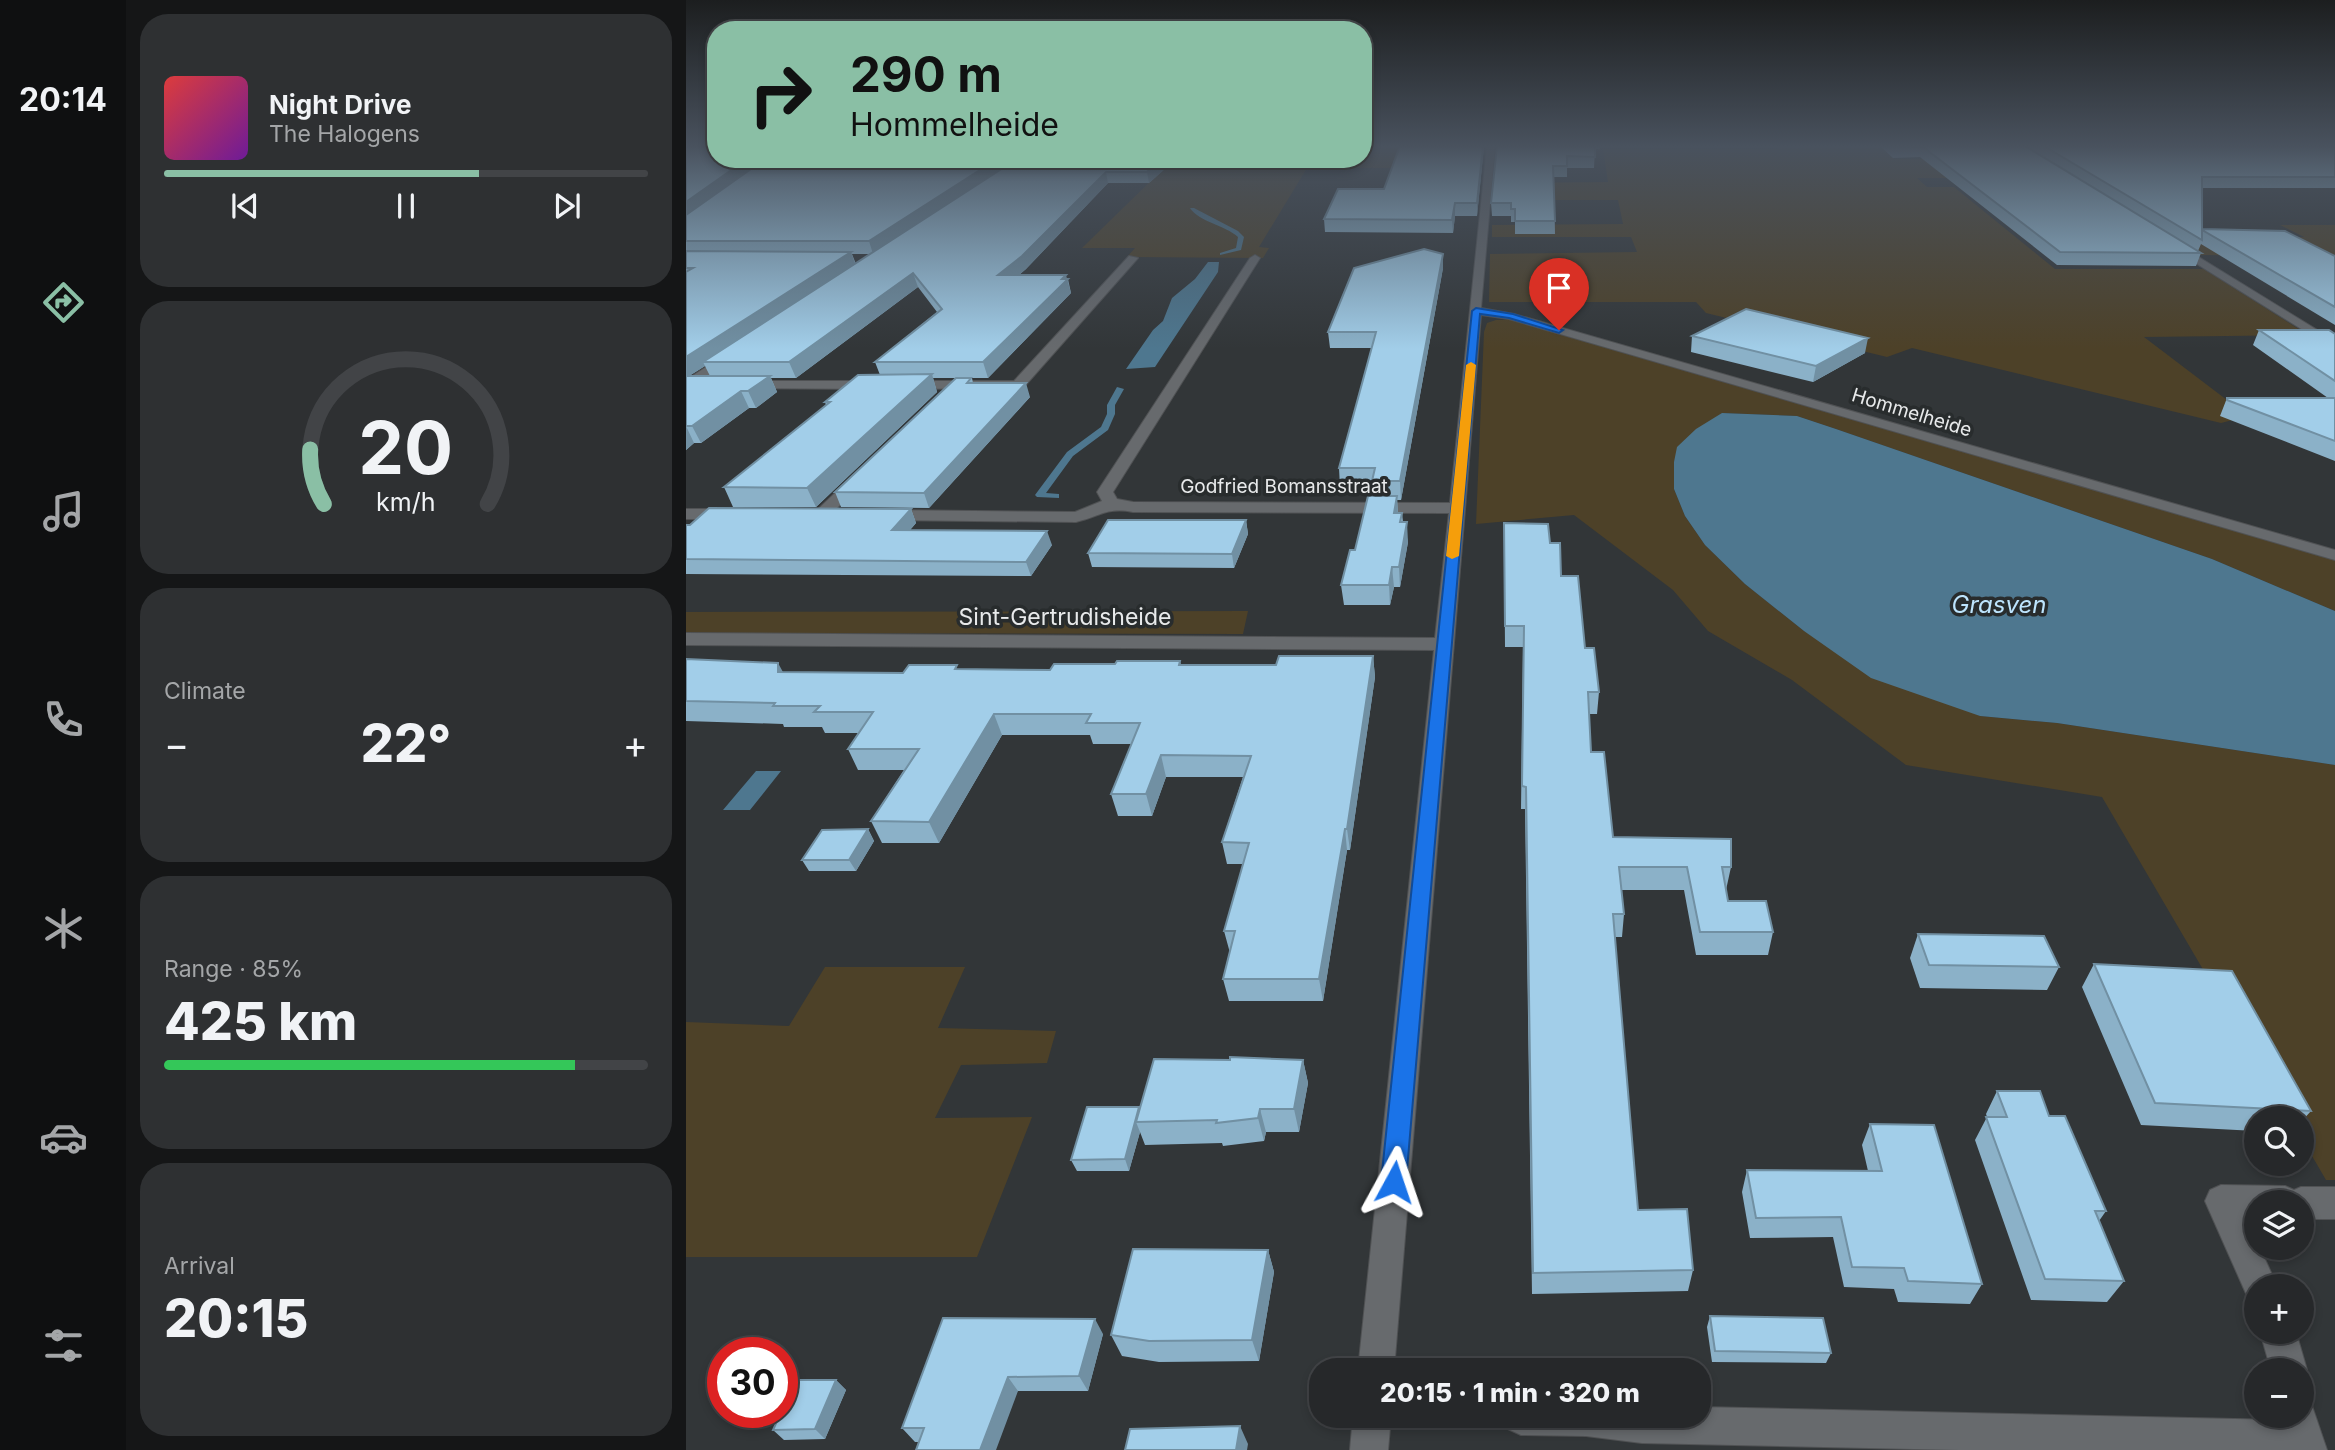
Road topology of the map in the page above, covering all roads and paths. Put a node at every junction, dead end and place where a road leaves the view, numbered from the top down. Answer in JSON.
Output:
{"nodes":[{"id":1,"x":1485,"y":214,"type":"edge"},
{"id":2,"x":2160,"y":238,"type":"edge"},
{"id":3,"x":1133,"y":258,"type":"dead end"},
{"id":4,"x":1255,"y":258,"type":"dead end"},
{"id":5,"x":1476,"y":311,"type":"junction"},
{"id":6,"x":2335,"y":346,"type":"edge"},
{"id":7,"x":741,"y":349,"type":"edge"},
{"id":8,"x":686,"y":385,"type":"edge"},
{"id":9,"x":955,"y":386,"type":"junction"},
{"id":10,"x":936,"y":404,"type":"edge"},
{"id":11,"x":869,"y":469,"type":"edge"},
{"id":12,"x":1111,"y":503,"type":"junction"},
{"id":13,"x":1457,"y":508,"type":"junction"},
{"id":14,"x":686,"y":514,"type":"edge"},
{"id":15,"x":753,"y":514,"type":"edge"},
{"id":16,"x":848,"y":515,"type":"edge"},
{"id":17,"x":874,"y":515,"type":"edge"},
{"id":18,"x":2335,"y":555,"type":"edge"},
{"id":19,"x":686,"y":639,"type":"edge"},
{"id":20,"x":1443,"y":643,"type":"junction"},
{"id":21,"x":2244,"y":1201,"type":"edge"},
{"id":22,"x":2314,"y":1202,"type":"edge"},
{"id":23,"x":2335,"y":1203,"type":"edge"},
{"id":24,"x":2244,"y":1251,"type":"edge"},
{"id":25,"x":1377,"y":1358,"type":"edge"},
{"id":26,"x":1711,"y":1425,"type":"edge"},
{"id":27,"x":1371,"y":1428,"type":"edge"},
{"id":28,"x":2303,"y":1435,"type":"edge"},
{"id":29,"x":1369,"y":1450,"type":"edge"}],
"edges":[{"from":1,"to":5,"type":"street"},
{"from":2,"to":6,"type":"street"},
{"from":3,"to":9,"type":"street"},
{"from":4,"to":12,"type":"street"},
{"from":5,"to":13,"type":"street"},
{"from":5,"to":18,"type":"street","name":"Hommelheide"},
{"from":7,"to":8,"type":"street"},
{"from":8,"to":9,"type":"street"},
{"from":9,"to":10,"type":"street"},
{"from":11,"to":16,"type":"street"},
{"from":12,"to":13,"type":"street","name":"Godfried Bomansstraat"},
{"from":12,"to":17,"type":"street","name":"Godfried Bomansstraat"},
{"from":13,"to":20,"type":"street"},
{"from":14,"to":15,"type":"street"},
{"from":19,"to":20,"type":"street","name":"Sint-Gertrudisheide"},
{"from":20,"to":25,"type":"street"},
{"from":21,"to":24,"type":"street"},
{"from":22,"to":23,"type":"street"},
{"from":26,"to":28,"type":"street"},
{"from":27,"to":29,"type":"street"}]}
